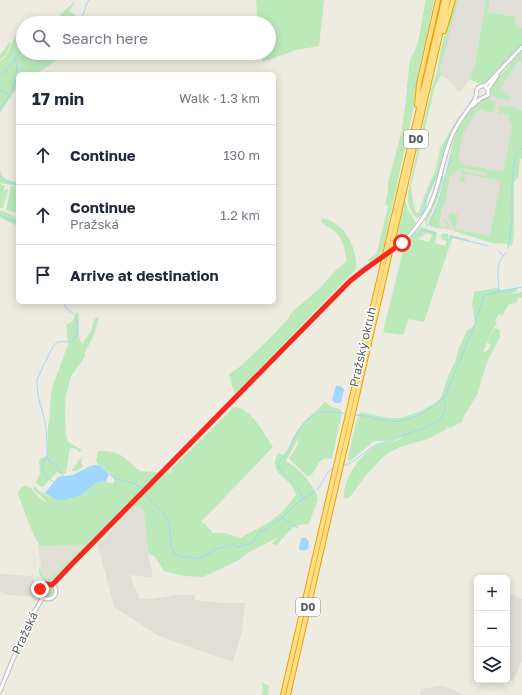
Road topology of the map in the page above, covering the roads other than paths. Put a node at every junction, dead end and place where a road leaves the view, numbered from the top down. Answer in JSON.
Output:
{"nodes":[{"id":1,"x":438,"y":0,"type":"edge"},
{"id":2,"x":444,"y":0,"type":"edge"},
{"id":3,"x":452,"y":1,"type":"edge"},
{"id":4,"x":522,"y":47,"type":"edge"},
{"id":5,"x":486,"y":87,"type":"junction"},
{"id":6,"x":477,"y":94,"type":"junction"},
{"id":7,"x":482,"y":98,"type":"junction"},
{"id":8,"x":463,"y":116,"type":"junction"},
{"id":9,"x":414,"y":125,"type":"junction"},
{"id":10,"x":351,"y":410,"type":"junction"},
{"id":11,"x":330,"y":502,"type":"junction"},
{"id":12,"x":52,"y":585,"type":"junction"},
{"id":13,"x":43,"y":597,"type":"junction"},
{"id":14,"x":0,"y":691,"type":"edge"},
{"id":15,"x":283,"y":695,"type":"edge"},
{"id":16,"x":288,"y":695,"type":"edge"}],
"edges":[{"from":1,"to":9,"type":"highway"},
{"from":2,"to":9,"type":"highway","name":"Pražský okruh","number":"D0"},
{"from":3,"to":10,"type":"highway","name":"Pražský okruh","number":"D0"},
{"from":4,"to":5,"type":"main road"},
{"from":5,"to":6,"type":"main road"},
{"from":5,"to":7,"type":"main road"},
{"from":6,"to":7,"type":"main road"},
{"from":6,"to":8,"type":"main road"},
{"from":7,"to":8,"type":"main road"},
{"from":8,"to":12,"type":"main road","name":"Pražská","bridge":true},
{"from":9,"to":10,"type":"highway","name":"Pražský okruh","number":"D0"},
{"from":10,"to":11,"type":"highway","name":"Pražský okruh","number":"D0"},
{"from":11,"to":15,"type":"highway","name":"Pražský okruh","number":"D0"},
{"from":11,"to":16,"type":"highway","name":"Pražský okruh","number":"D0"},
{"from":12,"to":13,"type":"main road","name":"Pražská"},
{"from":12,"to":13,"type":"main road","name":"Pražská"},
{"from":13,"to":14,"type":"main road","name":"Pražská"}]}
